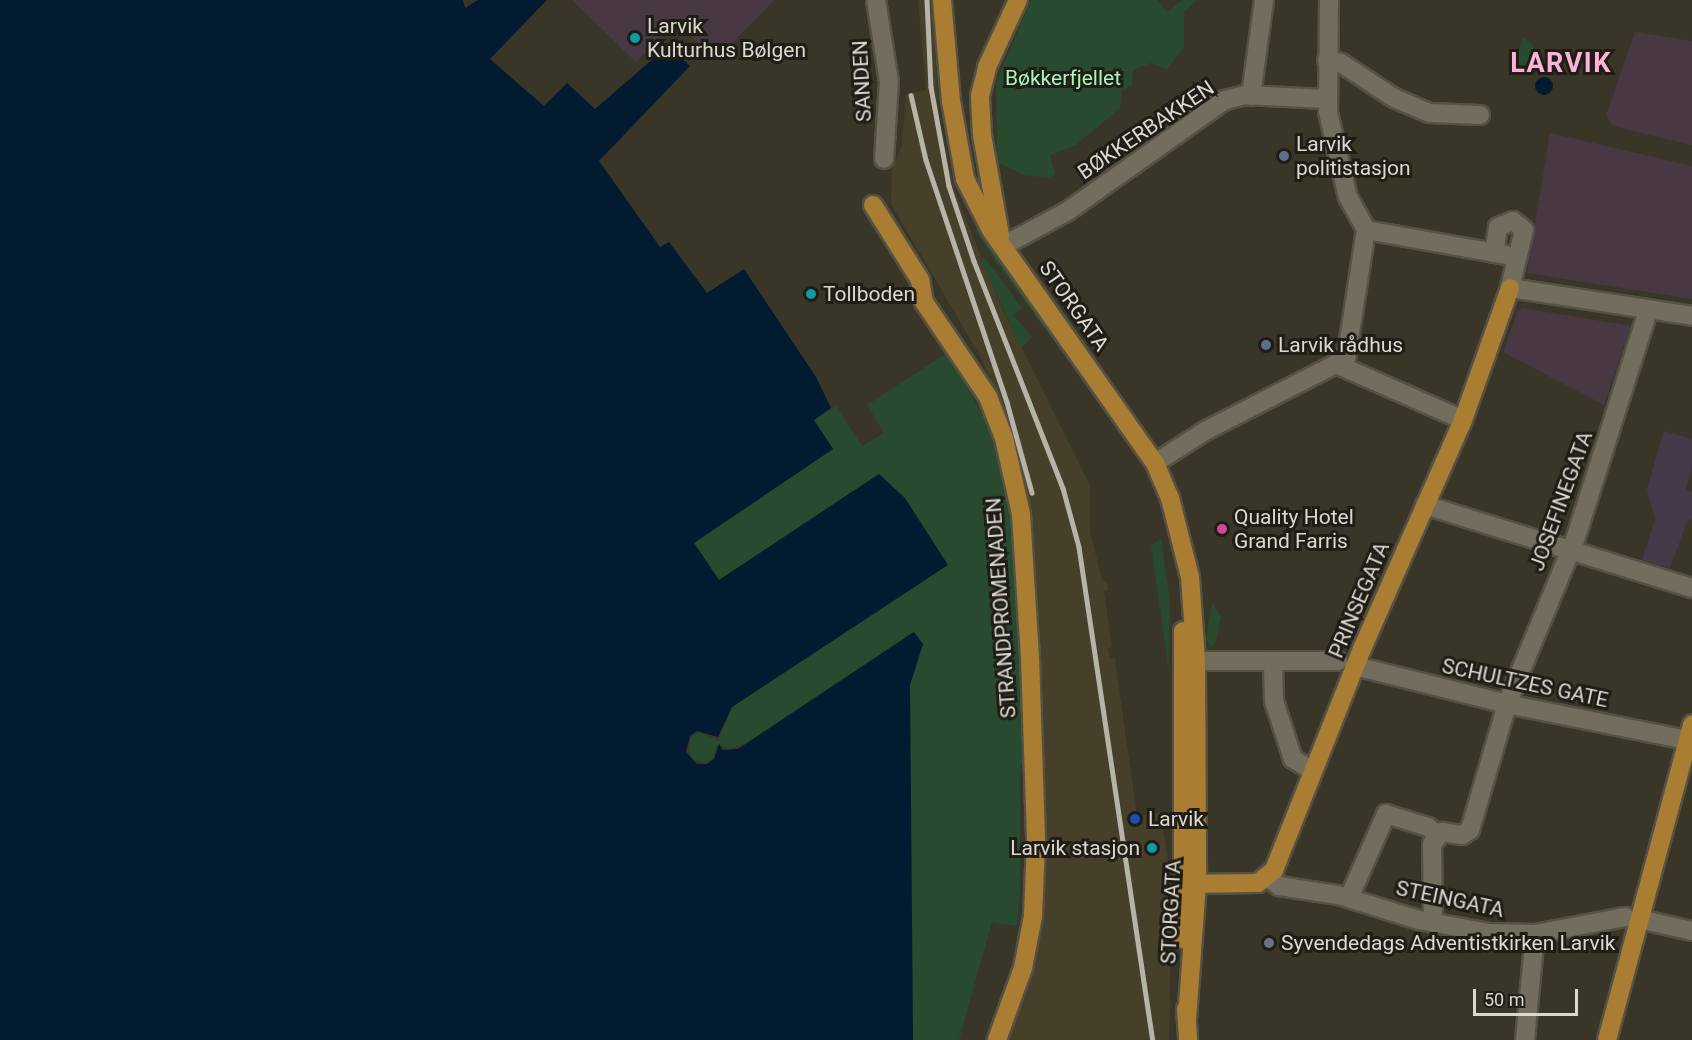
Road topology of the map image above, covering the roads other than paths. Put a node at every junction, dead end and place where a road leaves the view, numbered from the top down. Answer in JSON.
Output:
{"nodes":[{"id":1,"x":876,"y":0,"type":"edge"},
{"id":2,"x":942,"y":0,"type":"edge"},
{"id":3,"x":954,"y":0,"type":"edge"},
{"id":4,"x":1017,"y":0,"type":"edge"},
{"id":5,"x":1264,"y":0,"type":"edge"},
{"id":6,"x":1329,"y":0,"type":"edge"},
{"id":7,"x":1328,"y":60,"type":"junction"},
{"id":8,"x":947,"y":74,"type":"junction"},
{"id":9,"x":1251,"y":96,"type":"junction"},
{"id":10,"x":1326,"y":99,"type":"junction"},
{"id":11,"x":1480,"y":115,"type":"dead end"},
{"id":12,"x":884,"y":159,"type":"dead end"},
{"id":13,"x":990,"y":180,"type":"junction"},
{"id":14,"x":974,"y":198,"type":"junction"},
{"id":15,"x":873,"y":205,"type":"dead end"},
{"id":16,"x":1366,"y":230,"type":"junction"},
{"id":17,"x":1003,"y":245,"type":"junction"},
{"id":18,"x":1494,"y":253,"type":"junction"},
{"id":19,"x":1517,"y":257,"type":"junction"},
{"id":20,"x":1510,"y":288,"type":"junction"},
{"id":21,"x":1648,"y":311,"type":"junction"},
{"id":22,"x":1692,"y":316,"type":"edge"},
{"id":23,"x":1345,"y":365,"type":"junction"},
{"id":24,"x":1463,"y":420,"type":"junction"},
{"id":25,"x":1155,"y":463,"type":"junction"},
{"id":26,"x":1425,"y":505,"type":"junction"},
{"id":27,"x":1569,"y":553,"type":"junction"},
{"id":28,"x":1692,"y":588,"type":"edge"},
{"id":29,"x":1189,"y":661,"type":"junction"},
{"id":30,"x":1273,"y":661,"type":"junction"},
{"id":31,"x":1347,"y":664,"type":"junction"},
{"id":32,"x":1507,"y":704,"type":"junction"},
{"id":33,"x":1690,"y":732,"type":"edge"},
{"id":34,"x":1313,"y":771,"type":"junction"},
{"id":35,"x":1436,"y":834,"type":"junction"},
{"id":36,"x":1269,"y":878,"type":"junction"},
{"id":37,"x":1190,"y":883,"type":"junction"},
{"id":38,"x":1349,"y":898,"type":"junction"},
{"id":39,"x":1632,"y":918,"type":"junction"},
{"id":40,"x":1433,"y":923,"type":"junction"},
{"id":41,"x":1692,"y":931,"type":"edge"},
{"id":42,"x":1536,"y":934,"type":"junction"},
{"id":43,"x":997,"y":1040,"type":"edge"},
{"id":44,"x":1188,"y":1040,"type":"edge"},
{"id":45,"x":1525,"y":1040,"type":"edge"},
{"id":46,"x":1607,"y":1040,"type":"edge"}],
"edges":[{"from":1,"to":12,"type":"street","name":"SANDEN"},
{"from":2,"to":8,"type":"main road","name":"STORGATA"},
{"from":3,"to":8,"type":"main road","name":"STORGATA"},
{"from":4,"to":13,"type":"main road"},
{"from":5,"to":9,"type":"street"},
{"from":6,"to":7,"type":"street"},
{"from":7,"to":10,"type":"street"},
{"from":7,"to":11,"type":"street"},
{"from":8,"to":14,"type":"main road","name":"STORGATA"},
{"from":9,"to":10,"type":"street","name":"BØKKERBAKKEN"},
{"from":9,"to":17,"type":"street","name":"BØKKERBAKKEN"},
{"from":10,"to":16,"type":"street"},
{"from":13,"to":14,"type":"main road"},
{"from":13,"to":17,"type":"main road"},
{"from":14,"to":17,"type":"main road","name":"STORGATA"},
{"from":15,"to":43,"type":"main road","name":"STRANDPROMENADEN"},
{"from":16,"to":18,"type":"street"},
{"from":16,"to":23,"type":"street"},
{"from":17,"to":25,"type":"main road","name":"STORGATA"},
{"from":18,"to":19,"type":"street"},
{"from":18,"to":19,"type":"street","name":"PRINSEGATA"},
{"from":19,"to":20,"type":"street","name":"PRINSEGATA"},
{"from":20,"to":21,"type":"street"},
{"from":20,"to":24,"type":"main road","name":"PRINSEGATA"},
{"from":21,"to":22,"type":"street"},
{"from":21,"to":27,"type":"street","name":"JOSEFINEGATA"},
{"from":23,"to":24,"type":"street"},
{"from":23,"to":25,"type":"street"},
{"from":24,"to":26,"type":"main road","name":"PRINSEGATA"},
{"from":25,"to":29,"type":"main road","name":"STORGATA"},
{"from":26,"to":27,"type":"street"},
{"from":26,"to":31,"type":"main road","name":"PRINSEGATA"},
{"from":27,"to":28,"type":"street"},
{"from":27,"to":32,"type":"street","name":"JOSEFINEGATA"},
{"from":29,"to":30,"type":"street","name":"SCHULTZES GATE"},
{"from":29,"to":37,"type":"main road","name":"STORGATA"},
{"from":30,"to":31,"type":"street","name":"SCHULTZES GATE"},
{"from":30,"to":34,"type":"street"},
{"from":31,"to":32,"type":"street","name":"SCHULTZES GATE"},
{"from":31,"to":34,"type":"main road","name":"PRINSEGATA"},
{"from":32,"to":33,"type":"street","name":"SCHULTZES GATE"},
{"from":32,"to":35,"type":"street","name":"JOSEFINEGATA"},
{"from":33,"to":39,"type":"main road"},
{"from":34,"to":36,"type":"main road","name":"PRINSEGATA"},
{"from":35,"to":38,"type":"street"},
{"from":35,"to":40,"type":"street"},
{"from":36,"to":37,"type":"main road"},
{"from":36,"to":38,"type":"street","name":"STEINGATA"},
{"from":37,"to":44,"type":"main road","name":"STORGATA"},
{"from":38,"to":40,"type":"street","name":"STEINGATA"},
{"from":39,"to":41,"type":"street"},
{"from":39,"to":42,"type":"street","name":"STEINGATA"},
{"from":39,"to":46,"type":"main road"},
{"from":40,"to":42,"type":"street","name":"STEINGATA"},
{"from":42,"to":45,"type":"street"}]}
